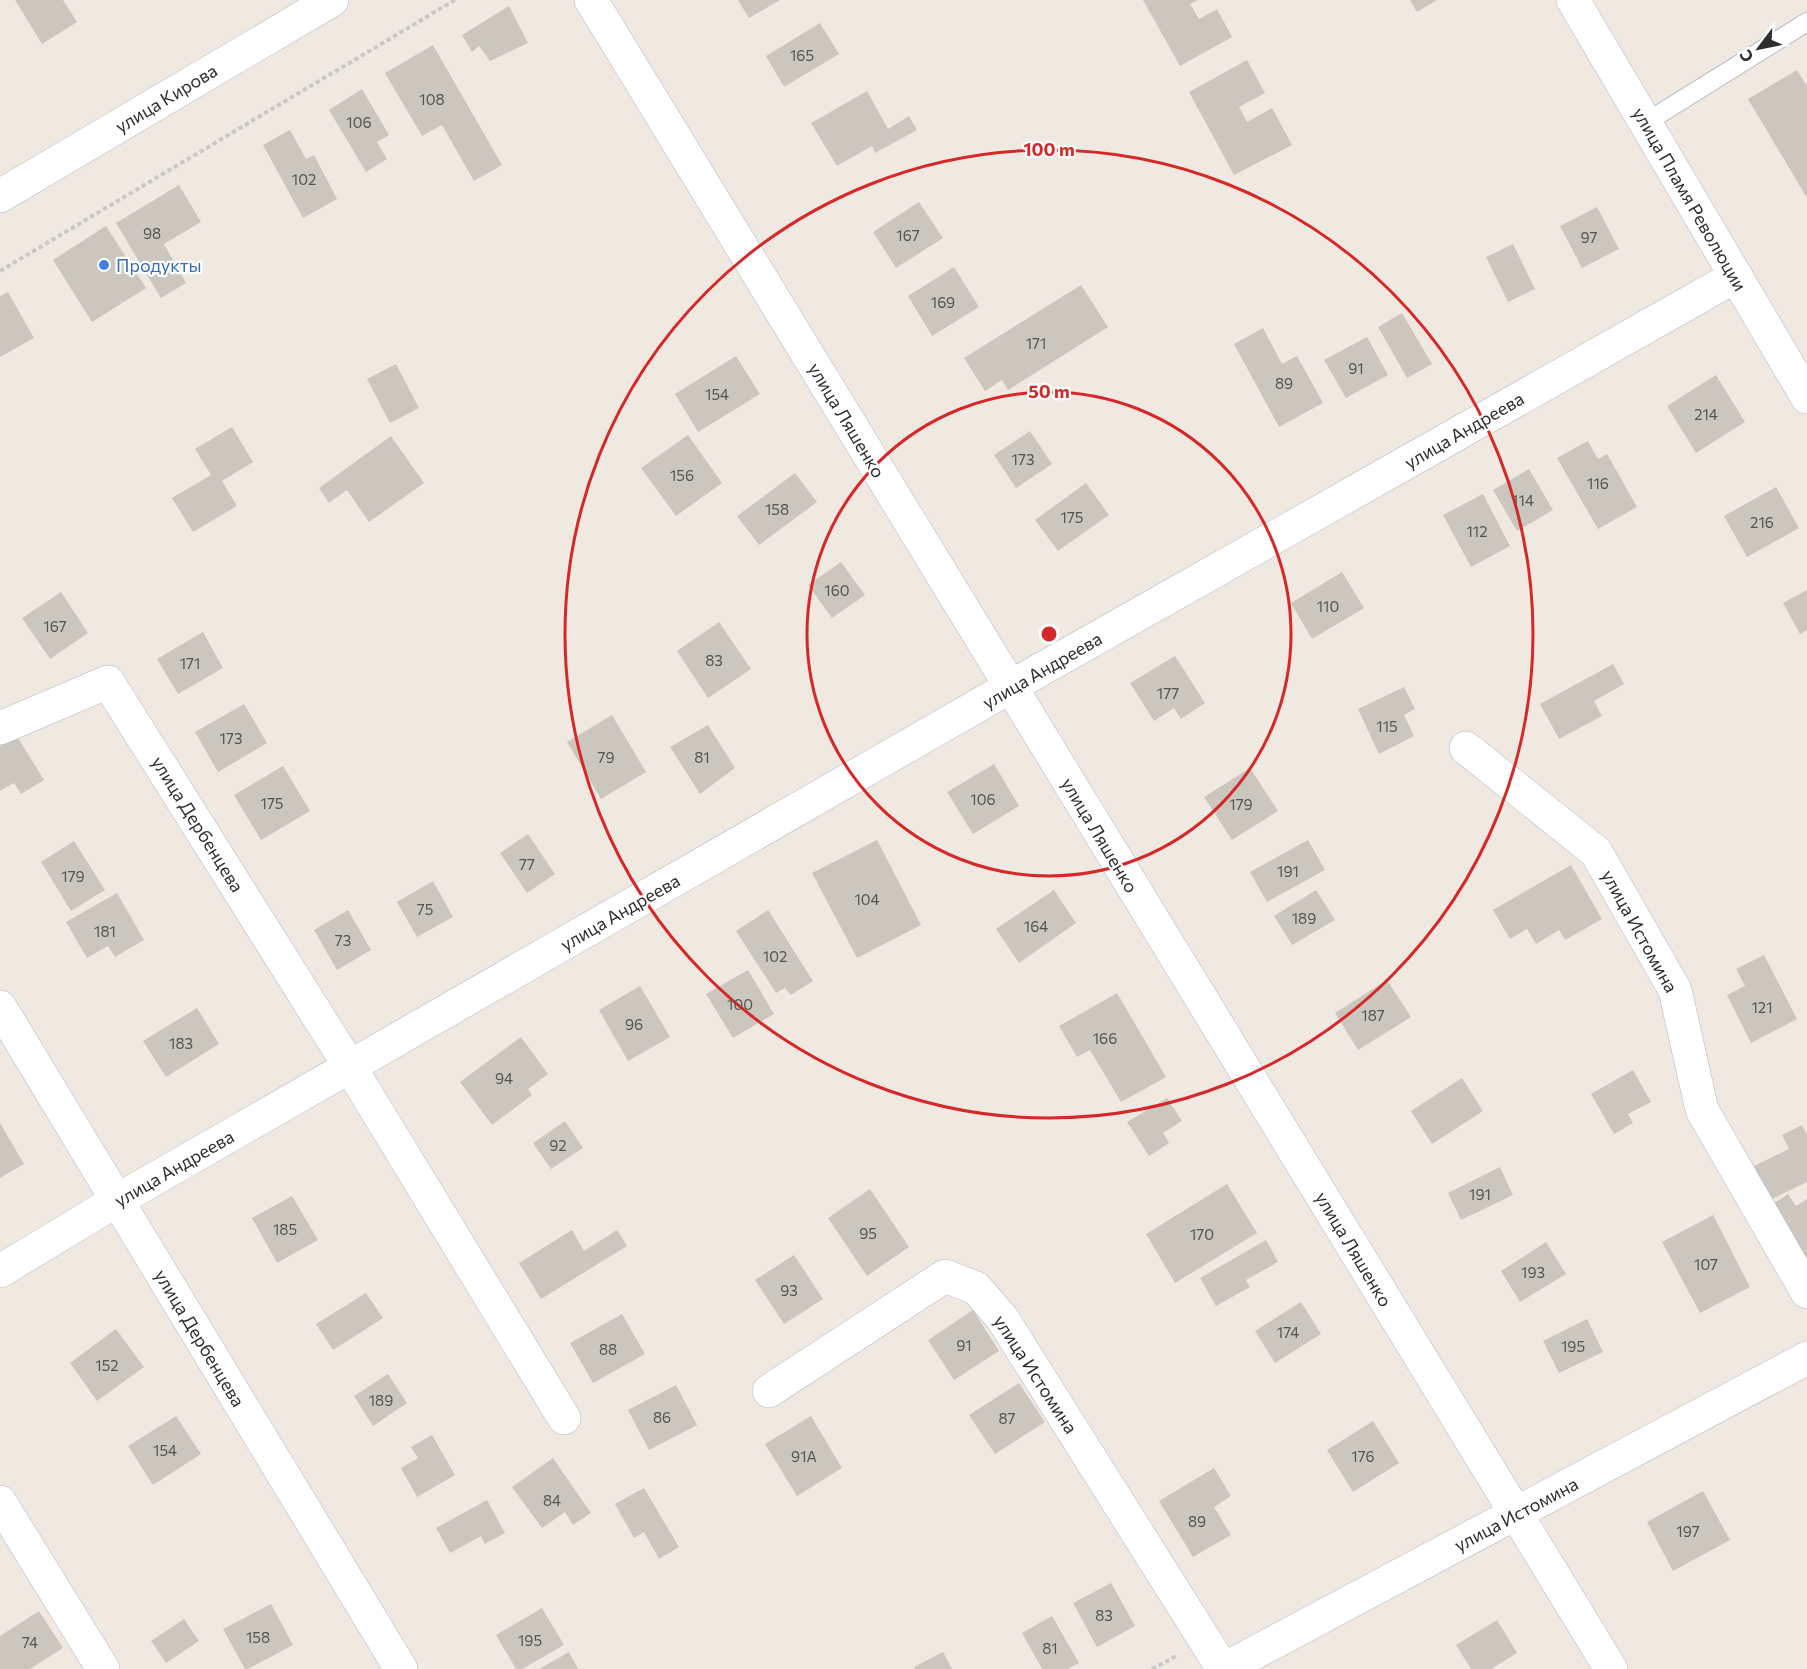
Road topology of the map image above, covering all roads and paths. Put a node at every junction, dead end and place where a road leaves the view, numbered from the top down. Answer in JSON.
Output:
{"nodes":[{"id":1,"x":332,"y":0,"type":"edge"},
{"id":2,"x":455,"y":0,"type":"edge"},
{"id":3,"x":591,"y":0,"type":"edge"},
{"id":4,"x":1574,"y":0,"type":"edge"},
{"id":5,"x":1807,"y":22,"type":"edge"},
{"id":6,"x":1646,"y":123,"type":"junction"},
{"id":7,"x":0,"y":196,"type":"edge"},
{"id":8,"x":0,"y":271,"type":"edge"},
{"id":9,"x":1736,"y":276,"type":"junction"},
{"id":10,"x":1807,"y":397,"type":"edge"},
{"id":11,"x":1010,"y":687,"type":"junction"},
{"id":12,"x":0,"y":728,"type":"edge"},
{"id":13,"x":1466,"y":748,"type":"dead end"},
{"id":14,"x":0,"y":1007,"type":"edge"},
{"id":15,"x":350,"y":1067,"type":"junction"},
{"id":16,"x":116,"y":1201,"type":"junction"},
{"id":17,"x":0,"y":1271,"type":"edge"},
{"id":18,"x":1807,"y":1292,"type":"edge"},
{"id":19,"x":1807,"y":1358,"type":"edge"},
{"id":20,"x":769,"y":1391,"type":"dead end"},
{"id":21,"x":564,"y":1418,"type":"dead end"},
{"id":22,"x":0,"y":1502,"type":"edge"},
{"id":23,"x":1516,"y":1514,"type":"junction"},
{"id":24,"x":103,"y":1669,"type":"edge"},
{"id":25,"x":401,"y":1669,"type":"edge"},
{"id":26,"x":1223,"y":1669,"type":"edge"},
{"id":27,"x":1611,"y":1669,"type":"edge"}],
"edges":[{"from":1,"to":7,"type":"street","name":"улица Кирова"},
{"from":2,"to":8,"type":"path"},
{"from":3,"to":11,"type":"street","name":"улица Ляшенко"},
{"from":4,"to":6,"type":"street","name":"улица Пламя Революции"},
{"from":5,"to":6,"type":"lane"},
{"from":6,"to":9,"type":"street","name":"улица Пламя Революции"},
{"from":9,"to":10,"type":"street","name":"улица Пламя Революции"},
{"from":9,"to":11,"type":"street","name":"улица Андреева"},
{"from":11,"to":15,"type":"street","name":"улица Андреева"},
{"from":11,"to":23,"type":"street","name":"улица Ляшенко"},
{"from":12,"to":15,"type":"street","name":"улица Дербенцева"},
{"from":13,"to":18,"type":"street","name":"улица Истомина"},
{"from":14,"to":16,"type":"street","name":"улица Дербенцева"},
{"from":15,"to":16,"type":"street","name":"улица Андреева"},
{"from":15,"to":21,"type":"street"},
{"from":16,"to":17,"type":"street","name":"улица Андреева"},
{"from":16,"to":25,"type":"street","name":"улица Дербенцева"},
{"from":19,"to":23,"type":"street","name":"улица Истомина"},
{"from":20,"to":26,"type":"street","name":"улица Истомина"},
{"from":22,"to":24,"type":"street"},
{"from":23,"to":26,"type":"street","name":"улица Истомина"},
{"from":23,"to":27,"type":"street","name":"улица Ляшенко"}]}
